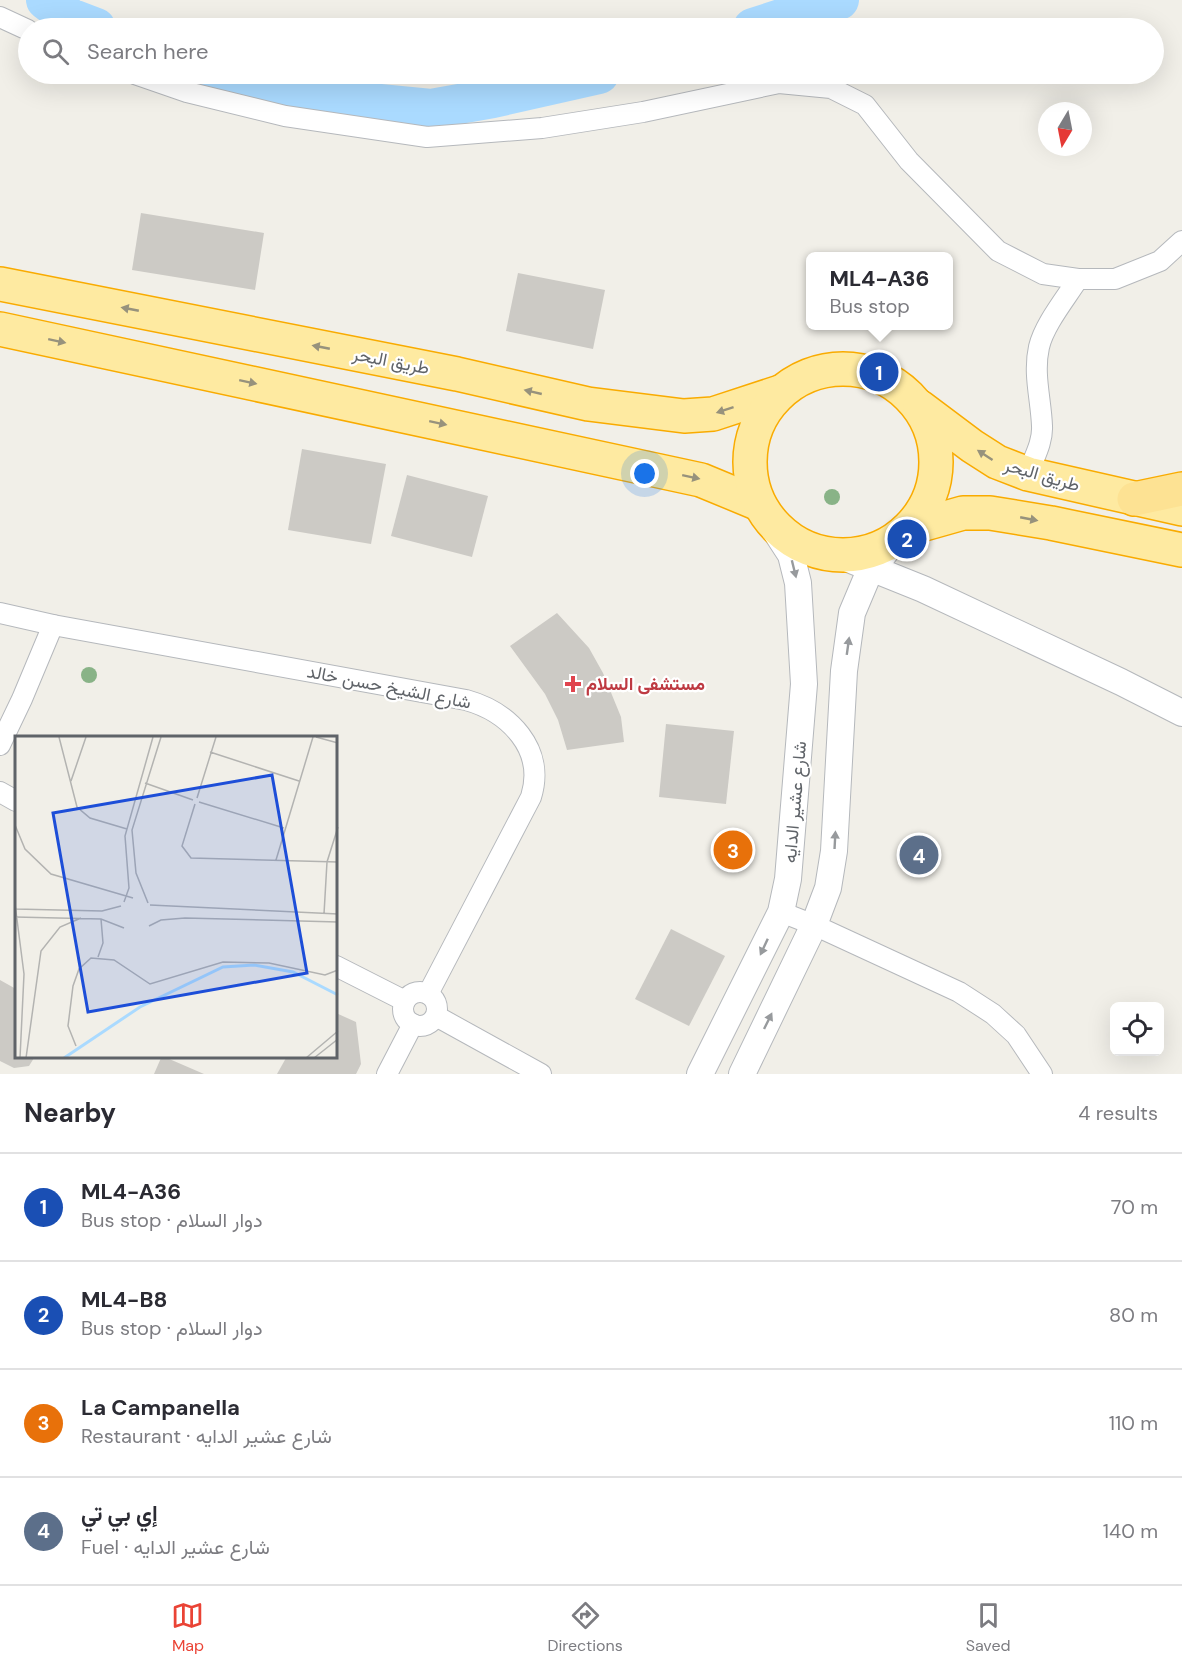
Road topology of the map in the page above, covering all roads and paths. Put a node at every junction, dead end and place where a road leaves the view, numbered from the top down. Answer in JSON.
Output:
{"nodes":[{"id":1,"x":0,"y":17,"type":"edge"},
{"id":2,"x":18,"y":25,"type":"edge"},
{"id":3,"x":164,"y":84,"type":"edge"},
{"id":4,"x":774,"y":84,"type":"edge"},
{"id":5,"x":789,"y":84,"type":"edge"},
{"id":6,"x":1182,"y":241,"type":"edge"},
{"id":7,"x":1078,"y":279,"type":"junction"},
{"id":8,"x":0,"y":284,"type":"edge"},
{"id":9,"x":0,"y":329,"type":"edge"},
{"id":10,"x":780,"y":392,"type":"junction"},
{"id":11,"x":918,"y":405,"type":"junction"},
{"id":12,"x":1028,"y":474,"type":"junction"},
{"id":13,"x":1182,"y":489,"type":"edge"},
{"id":14,"x":1134,"y":499,"type":"junction"},
{"id":15,"x":1182,"y":509,"type":"edge"},
{"id":16,"x":763,"y":511,"type":"junction"},
{"id":17,"x":902,"y":535,"type":"junction"},
{"id":18,"x":1182,"y":550,"type":"edge"},
{"id":19,"x":841,"y":556,"type":"junction"},
{"id":20,"x":873,"y":569,"type":"junction"},
{"id":21,"x":0,"y":613,"type":"edge"},
{"id":22,"x":53,"y":624,"type":"junction"},
{"id":23,"x":1182,"y":713,"type":"edge"},
{"id":24,"x":0,"y":745,"type":"edge"},
{"id":25,"x":0,"y":792,"type":"edge"},
{"id":26,"x":15,"y":800,"type":"edge"},
{"id":27,"x":781,"y":912,"type":"junction"},
{"id":28,"x":814,"y":925,"type":"junction"},
{"id":29,"x":338,"y":967,"type":"edge"},
{"id":30,"x":428,"y":994,"type":"junction"},
{"id":31,"x":405,"y":1001,"type":"junction"},
{"id":32,"x":436,"y":1016,"type":"junction"},
{"id":33,"x":413,"y":1024,"type":"junction"},
{"id":34,"x":387,"y":1074,"type":"edge"},
{"id":35,"x":541,"y":1074,"type":"edge"},
{"id":36,"x":699,"y":1074,"type":"edge"},
{"id":37,"x":742,"y":1074,"type":"edge"},
{"id":38,"x":1042,"y":1074,"type":"edge"}],
"edges":[{"from":1,"to":2,"type":"street"},
{"from":3,"to":4,"type":"street"},
{"from":5,"to":7,"type":"street"},
{"from":6,"to":7,"type":"street"},
{"from":7,"to":12,"type":"street"},
{"from":10,"to":8,"type":"highway","name":"طريق البحر","one_way":true},
{"from":9,"to":16,"type":"highway","one_way":true},
{"from":10,"to":11,"type":"highway"},
{"from":10,"to":16,"type":"highway"},
{"from":12,"to":11,"type":"highway","name":"طريق البحر","one_way":true},
{"from":11,"to":17,"type":"highway"},
{"from":12,"to":14,"type":"highway","name":"طريق البحر"},
{"from":13,"to":14,"type":"highway"},
{"from":14,"to":15,"type":"highway","name":"طريق البحر"},
{"from":16,"to":19,"type":"highway"},
{"from":16,"to":27,"type":"street","name":"شارع عشير الدايه","one_way":true},
{"from":17,"to":18,"type":"highway","one_way":true},
{"from":17,"to":19,"type":"highway"},
{"from":17,"to":20,"type":"street"},
{"from":19,"to":20,"type":"street"},
{"from":20,"to":23,"type":"street"},
{"from":28,"to":20,"type":"street","one_way":true},
{"from":21,"to":22,"type":"street","name":"شارع الشيخ حسن خالد"},
{"from":22,"to":24,"type":"street"},
{"from":22,"to":30,"type":"street","name":"شارع الشيخ حسن خالد"},
{"from":25,"to":26,"type":"street"},
{"from":27,"to":28,"type":"street"},
{"from":27,"to":36,"type":"street","name":"شارع عشير الدايه","one_way":true},
{"from":37,"to":28,"type":"street","one_way":true},
{"from":28,"to":38,"type":"street"},
{"from":29,"to":31,"type":"street"},
{"from":30,"to":31,"type":"street"},
{"from":30,"to":32,"type":"street"},
{"from":31,"to":33,"type":"street"},
{"from":32,"to":33,"type":"street"},
{"from":32,"to":35,"type":"street"},
{"from":33,"to":34,"type":"street"}]}
